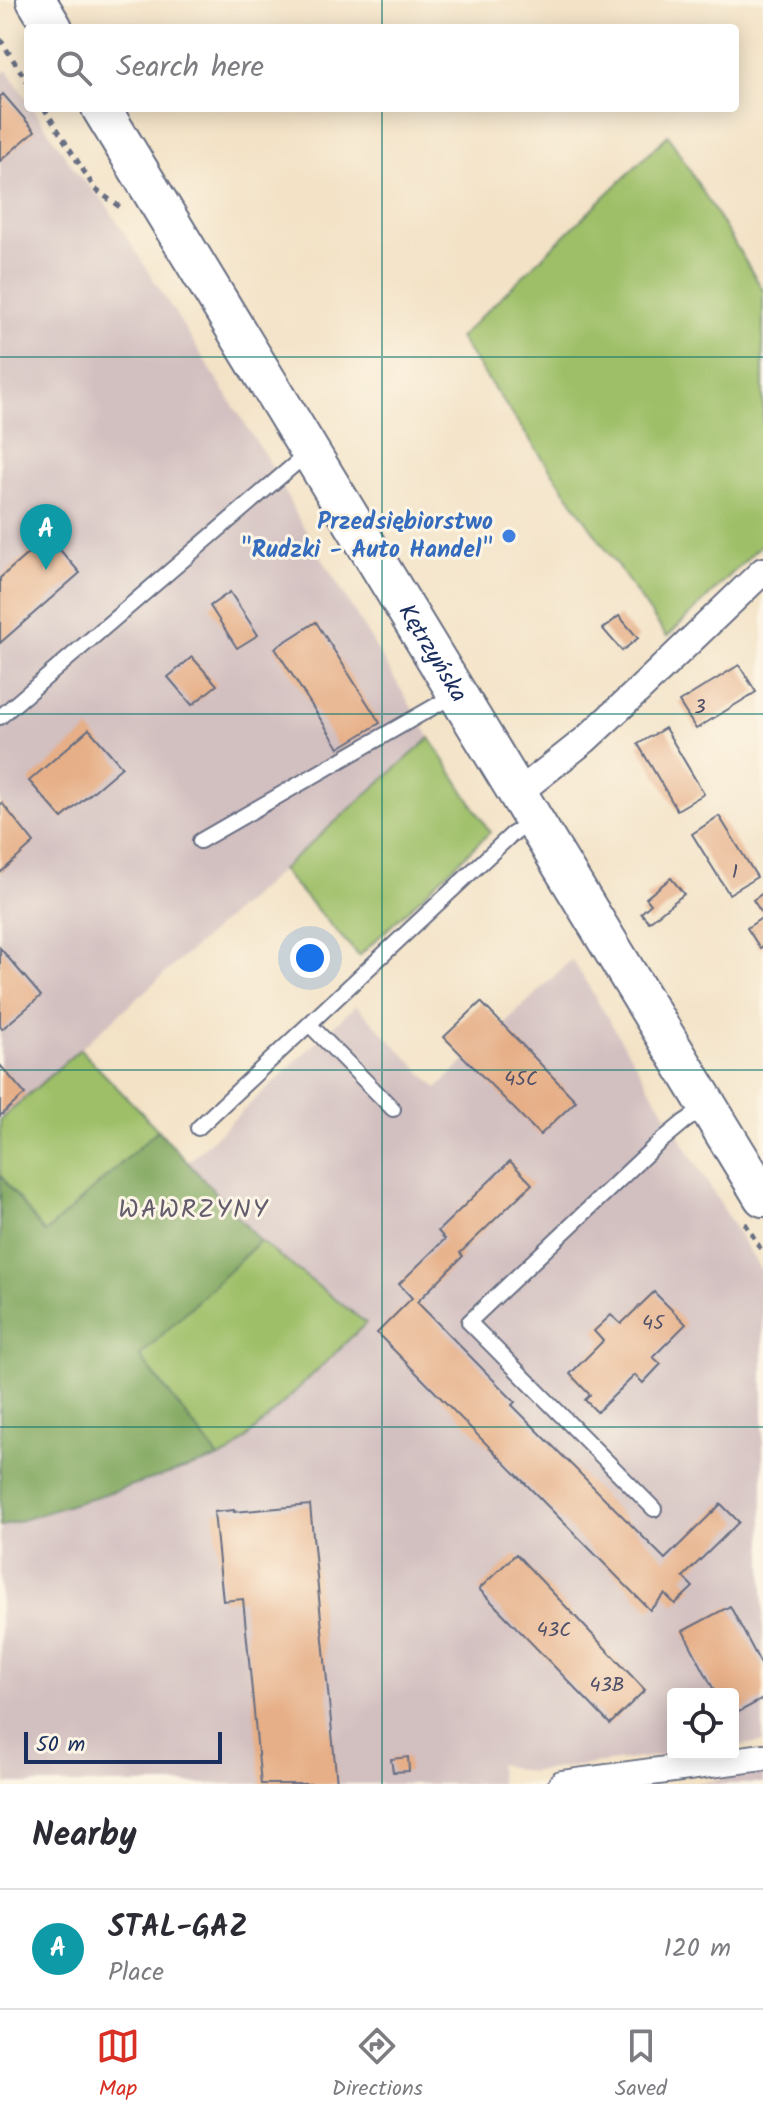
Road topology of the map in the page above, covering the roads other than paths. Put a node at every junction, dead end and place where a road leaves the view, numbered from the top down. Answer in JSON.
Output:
{"nodes":[{"id":1,"x":36,"y":0,"type":"edge"},
{"id":2,"x":51,"y":24,"type":"edge"},
{"id":3,"x":103,"y":112,"type":"edge"},
{"id":4,"x":309,"y":452,"type":"junction"},
{"id":5,"x":763,"y":571,"type":"edge"},
{"id":6,"x":457,"y":693,"type":"junction"},
{"id":7,"x":0,"y":717,"type":"edge"},
{"id":8,"x":526,"y":807,"type":"junction"},
{"id":9,"x":200,"y":841,"type":"dead end"},
{"id":10,"x":309,"y":1024,"type":"junction"},
{"id":11,"x":708,"y":1106,"type":"junction"},
{"id":12,"x":393,"y":1109,"type":"dead end"},
{"id":13,"x":198,"y":1128,"type":"dead end"},
{"id":14,"x":763,"y":1197,"type":"edge"},
{"id":15,"x":654,"y":1509,"type":"dead end"},
{"id":16,"x":763,"y":1757,"type":"edge"},
{"id":17,"x":562,"y":1784,"type":"edge"}],
"edges":[{"from":1,"to":2,"type":"main road"},
{"from":3,"to":4,"type":"main road","name":"Kętrzyńska"},
{"from":4,"to":6,"type":"main road","name":"Kętrzyńska"},
{"from":4,"to":7,"type":"lane"},
{"from":5,"to":8,"type":"street"},
{"from":6,"to":8,"type":"main road","name":"Kętrzyńska"},
{"from":6,"to":9,"type":"lane"},
{"from":8,"to":10,"type":"lane"},
{"from":8,"to":11,"type":"main road","name":"Kętrzyńska"},
{"from":10,"to":12,"type":"lane"},
{"from":10,"to":13,"type":"lane"},
{"from":11,"to":14,"type":"main road","name":"Kętrzyńska"},
{"from":11,"to":15,"type":"lane"},
{"from":16,"to":17,"type":"street"}]}
